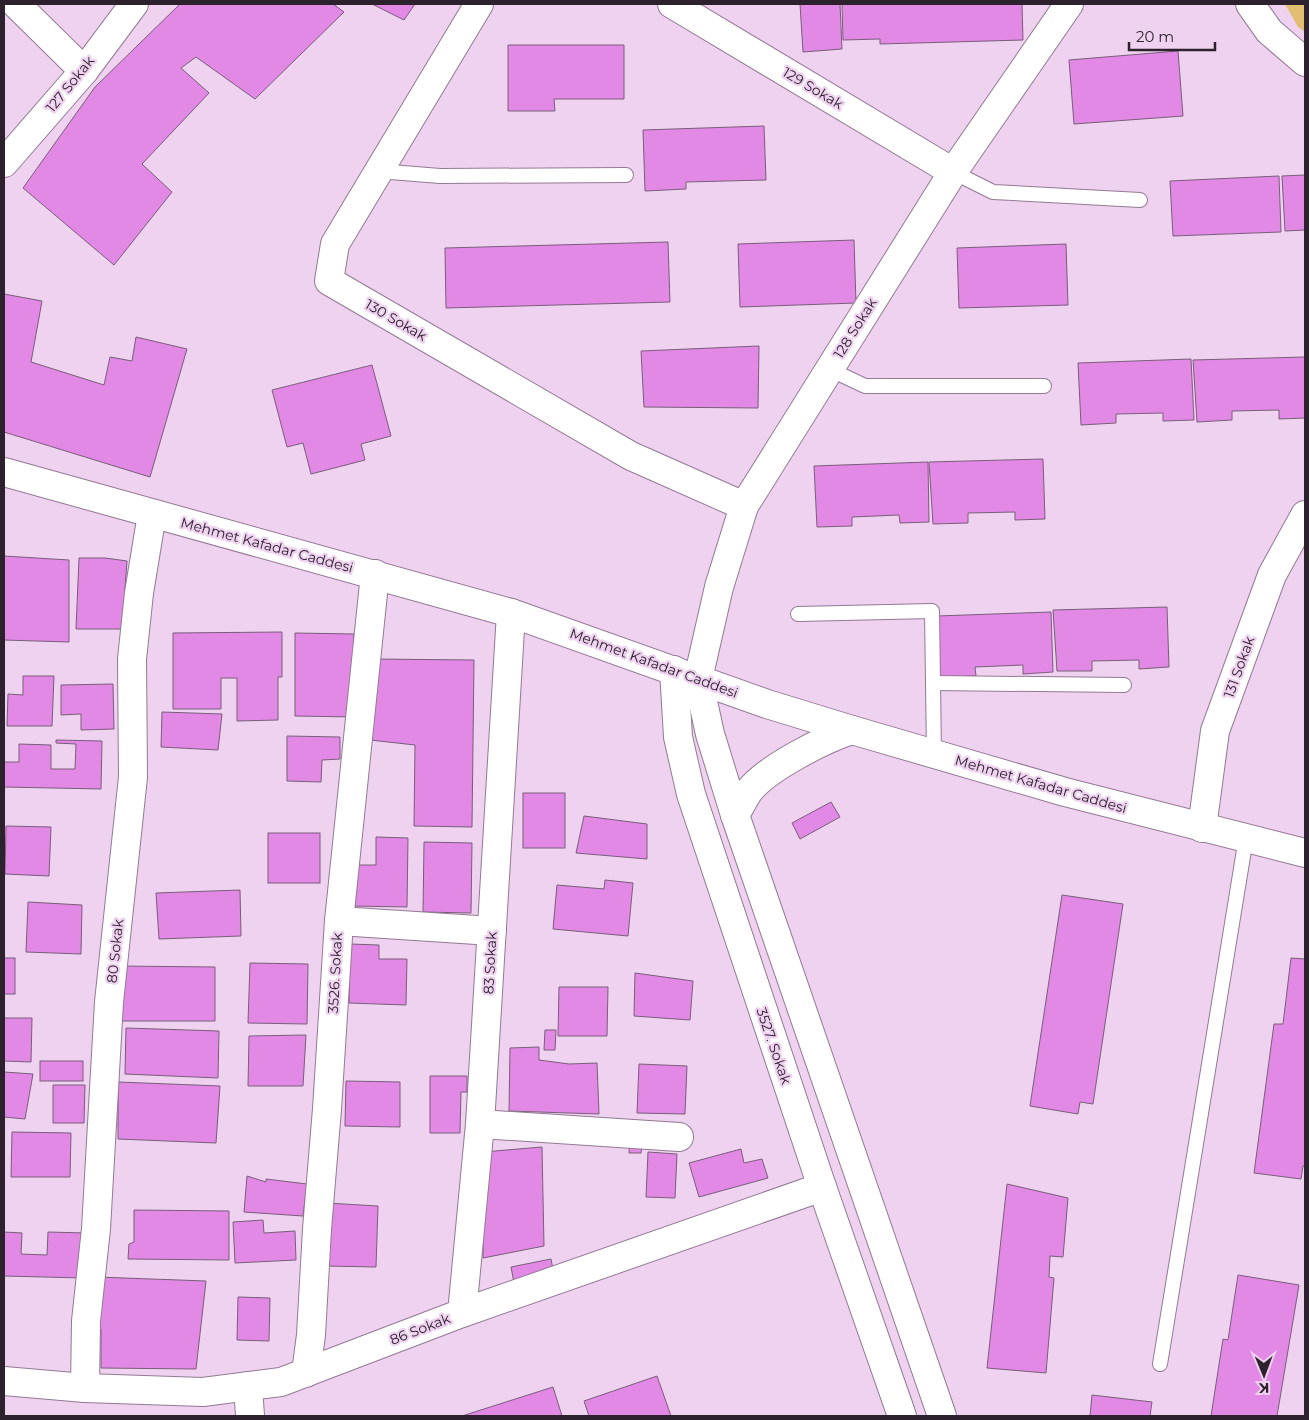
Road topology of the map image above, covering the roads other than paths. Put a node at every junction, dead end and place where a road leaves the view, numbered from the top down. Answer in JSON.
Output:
{"nodes":[{"id":1,"x":16,"y":4,"type":"edge"},
{"id":2,"x":134,"y":4,"type":"edge"},
{"id":3,"x":478,"y":4,"type":"edge"},
{"id":4,"x":672,"y":4,"type":"edge"},
{"id":5,"x":1069,"y":4,"type":"edge"},
{"id":6,"x":1250,"y":4,"type":"edge"},
{"id":7,"x":1305,"y":62,"type":"edge"},
{"id":8,"x":84,"y":71,"type":"junction"},
{"id":9,"x":4,"y":162,"type":"edge"},
{"id":10,"x":378,"y":171,"type":"junction"},
{"id":11,"x":953,"y":172,"type":"junction"},
{"id":12,"x":626,"y":175,"type":"dead end"},
{"id":13,"x":1140,"y":200,"type":"dead end"},
{"id":14,"x":829,"y":369,"type":"junction"},
{"id":15,"x":1044,"y":386,"type":"dead end"},
{"id":16,"x":4,"y":472,"type":"edge"},
{"id":17,"x":744,"y":506,"type":"junction"},
{"id":18,"x":152,"y":514,"type":"junction"},
{"id":19,"x":1305,"y":516,"type":"edge"},
{"id":20,"x":375,"y":574,"type":"junction"},
{"id":21,"x":511,"y":613,"type":"junction"},
{"id":22,"x":798,"y":614,"type":"dead end"},
{"id":23,"x":686,"y":674,"type":"junction"},
{"id":24,"x":933,"y":683,"type":"junction"},
{"id":25,"x":1124,"y":685,"type":"dead end"},
{"id":26,"x":852,"y":730,"type":"junction"},
{"id":27,"x":934,"y":754,"type":"junction"},
{"id":28,"x":735,"y":815,"type":"junction"},
{"id":29,"x":1202,"y":828,"type":"junction"},
{"id":30,"x":1246,"y":838,"type":"junction"},
{"id":31,"x":1305,"y":853,"type":"edge"},
{"id":32,"x":338,"y":921,"type":"junction"},
{"id":33,"x":492,"y":930,"type":"junction"},
{"id":34,"x":480,"y":1124,"type":"junction"},
{"id":35,"x":679,"y":1137,"type":"dead end"},
{"id":36,"x":859,"y":1174,"type":"junction"},
{"id":37,"x":822,"y":1186,"type":"junction"},
{"id":38,"x":462,"y":1313,"type":"junction"},
{"id":39,"x":1160,"y":1364,"type":"dead end"},
{"id":40,"x":306,"y":1372,"type":"junction"},
{"id":41,"x":4,"y":1381,"type":"edge"},
{"id":42,"x":248,"y":1386,"type":"junction"},
{"id":43,"x":85,"y":1388,"type":"junction"},
{"id":44,"x":250,"y":1416,"type":"edge"},
{"id":45,"x":902,"y":1416,"type":"edge"},
{"id":46,"x":942,"y":1416,"type":"edge"}],
"edges":[{"from":1,"to":8,"type":"street"},
{"from":2,"to":8,"type":"street","name":"127 Sokak"},
{"from":3,"to":10,"type":"street","name":"130 Sokak"},
{"from":4,"to":11,"type":"street","name":"129 Sokak"},
{"from":5,"to":11,"type":"street","name":"128 Sokak"},
{"from":6,"to":7,"type":"street"},
{"from":8,"to":9,"type":"street","name":"127 Sokak"},
{"from":10,"to":12,"type":"lane"},
{"from":10,"to":17,"type":"street","name":"130 Sokak"},
{"from":11,"to":13,"type":"lane"},
{"from":11,"to":14,"type":"street","name":"128 Sokak"},
{"from":14,"to":15,"type":"lane"},
{"from":14,"to":17,"type":"street","name":"128 Sokak"},
{"from":16,"to":18,"type":"street","name":"Mehmet Kafadar Caddesi"},
{"from":17,"to":23,"type":"street","name":"128 Sokak"},
{"from":18,"to":20,"type":"street","name":"Mehmet Kafadar Caddesi"},
{"from":18,"to":43,"type":"street","name":"80 Sokak"},
{"from":19,"to":29,"type":"street","name":"131 Sokak"},
{"from":20,"to":21,"type":"street","name":"Mehmet Kafadar Caddesi"},
{"from":20,"to":32,"type":"street","name":"3526. Sokak"},
{"from":21,"to":23,"type":"street","name":"Mehmet Kafadar Caddesi"},
{"from":21,"to":33,"type":"street","name":"83 Sokak"},
{"from":22,"to":24,"type":"lane"},
{"from":23,"to":26,"type":"street","name":"Mehmet Kafadar Caddesi"},
{"from":23,"to":28,"type":"street"},
{"from":23,"to":37,"type":"street","name":"3527. Sokak"},
{"from":24,"to":25,"type":"lane"},
{"from":24,"to":27,"type":"lane"},
{"from":26,"to":27,"type":"street","name":"Mehmet Kafadar Caddesi"},
{"from":26,"to":28,"type":"street"},
{"from":27,"to":29,"type":"street","name":"Mehmet Kafadar Caddesi"},
{"from":28,"to":36,"type":"street"},
{"from":29,"to":30,"type":"street","name":"Mehmet Kafadar Caddesi"},
{"from":30,"to":31,"type":"street","name":"Mehmet Kafadar Caddesi"},
{"from":30,"to":39,"type":"lane"},
{"from":32,"to":33,"type":"street"},
{"from":32,"to":40,"type":"street","name":"3526. Sokak"},
{"from":33,"to":34,"type":"street","name":"83 Sokak"},
{"from":34,"to":35,"type":"street"},
{"from":34,"to":38,"type":"street","name":"83 Sokak"},
{"from":36,"to":37,"type":"street","name":"86 Sokak"},
{"from":36,"to":46,"type":"street"},
{"from":37,"to":38,"type":"street","name":"86 Sokak"},
{"from":37,"to":45,"type":"street","name":"3527. Sokak"},
{"from":38,"to":40,"type":"street","name":"86 Sokak"},
{"from":40,"to":42,"type":"street","name":"86 Sokak"},
{"from":41,"to":43,"type":"street","name":"86 Sokak"},
{"from":42,"to":43,"type":"street","name":"86 Sokak"},
{"from":42,"to":44,"type":"street"}]}
